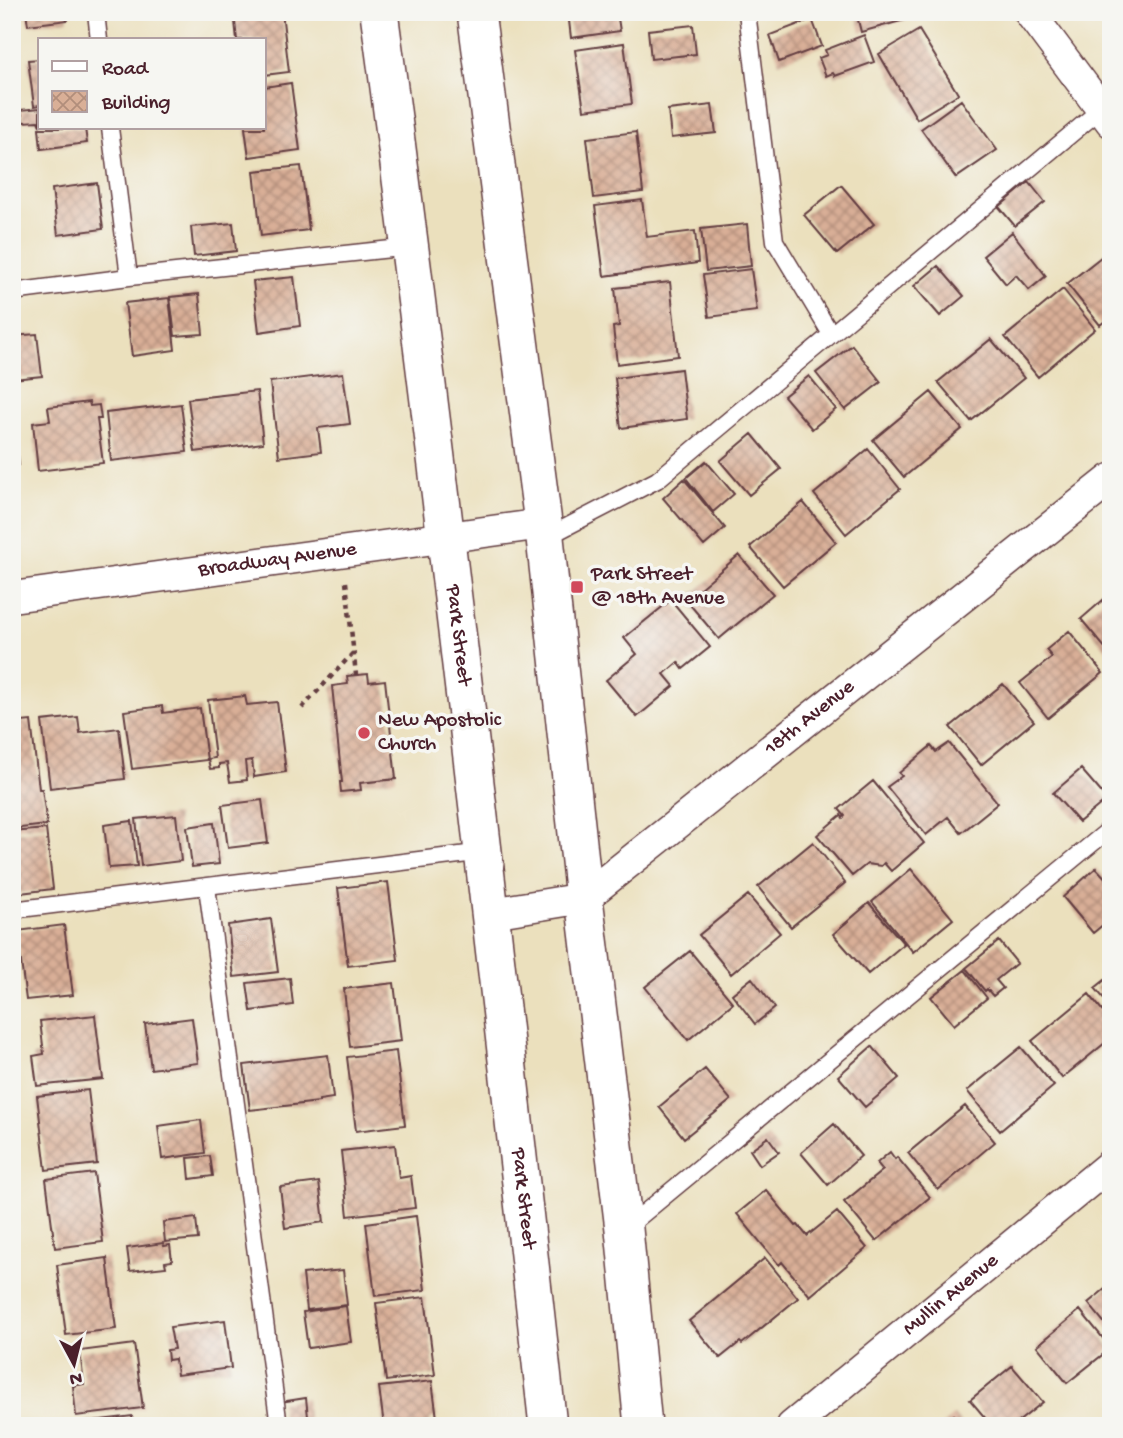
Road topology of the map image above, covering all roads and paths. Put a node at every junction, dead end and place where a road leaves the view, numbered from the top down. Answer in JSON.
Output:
{"nodes":[{"id":1,"x":96,"y":12,"type":"edge"},
{"id":2,"x":379,"y":12,"type":"edge"},
{"id":3,"x":476,"y":12,"type":"edge"},
{"id":4,"x":747,"y":12,"type":"edge"},
{"id":5,"x":1029,"y":12,"type":"edge"},
{"id":6,"x":99,"y":38,"type":"edge"},
{"id":7,"x":1107,"y":111,"type":"edge"},
{"id":8,"x":110,"y":130,"type":"edge"},
{"id":9,"x":411,"y":247,"type":"junction"},
{"id":10,"x":129,"y":277,"type":"junction"},
{"id":11,"x":12,"y":292,"type":"edge"},
{"id":12,"x":831,"y":334,"type":"junction"},
{"id":13,"x":1111,"y":479,"type":"edge"},
{"id":14,"x":544,"y":531,"type":"junction"},
{"id":15,"x":445,"y":538,"type":"junction"},
{"id":16,"x":342,"y":552,"type":"junction"},
{"id":17,"x":12,"y":597,"type":"edge"},
{"id":18,"x":353,"y":653,"type":"junction"},
{"id":19,"x":356,"y":676,"type":"dead end"},
{"id":20,"x":302,"y":708,"type":"dead end"},
{"id":21,"x":1111,"y":828,"type":"edge"},
{"id":22,"x":484,"y":852,"type":"junction"},
{"id":23,"x":208,"y":887,"type":"junction"},
{"id":24,"x":583,"y":898,"type":"junction"},
{"id":25,"x":12,"y":910,"type":"edge"},
{"id":26,"x":492,"y":913,"type":"junction"},
{"id":27,"x":1111,"y":1164,"type":"edge"},
{"id":28,"x":624,"y":1229,"type":"junction"},
{"id":29,"x":279,"y":1426,"type":"edge"},
{"id":30,"x":548,"y":1426,"type":"edge"},
{"id":31,"x":643,"y":1426,"type":"edge"},
{"id":32,"x":792,"y":1426,"type":"edge"}],
"edges":[{"from":1,"to":6,"type":"lane"},
{"from":2,"to":9,"type":"street","name":"Park Street"},
{"from":3,"to":14,"type":"street"},
{"from":4,"to":12,"type":"lane"},
{"from":5,"to":7,"type":"street"},
{"from":7,"to":12,"type":"lane"},
{"from":8,"to":10,"type":"lane"},
{"from":9,"to":10,"type":"lane"},
{"from":9,"to":15,"type":"street","name":"Park Street"},
{"from":10,"to":11,"type":"lane"},
{"from":12,"to":14,"type":"lane"},
{"from":13,"to":24,"type":"street","name":"18th Avenue"},
{"from":14,"to":15,"type":"street","name":"Broadway Avenue"},
{"from":14,"to":24,"type":"street"},
{"from":15,"to":16,"type":"street","name":"Broadway Avenue"},
{"from":15,"to":22,"type":"street","name":"Park Street"},
{"from":16,"to":17,"type":"street","name":"Broadway Avenue"},
{"from":16,"to":18,"type":"path"},
{"from":18,"to":19,"type":"path"},
{"from":18,"to":20,"type":"path"},
{"from":21,"to":28,"type":"lane"},
{"from":22,"to":23,"type":"lane"},
{"from":22,"to":26,"type":"street","name":"Park Street"},
{"from":23,"to":25,"type":"lane"},
{"from":23,"to":29,"type":"lane"},
{"from":24,"to":26,"type":"street","name":"18th Avenue"},
{"from":24,"to":28,"type":"street"},
{"from":26,"to":30,"type":"street","name":"Park Street"},
{"from":27,"to":32,"type":"street","name":"Mullin Avenue"},
{"from":28,"to":31,"type":"street"}]}
